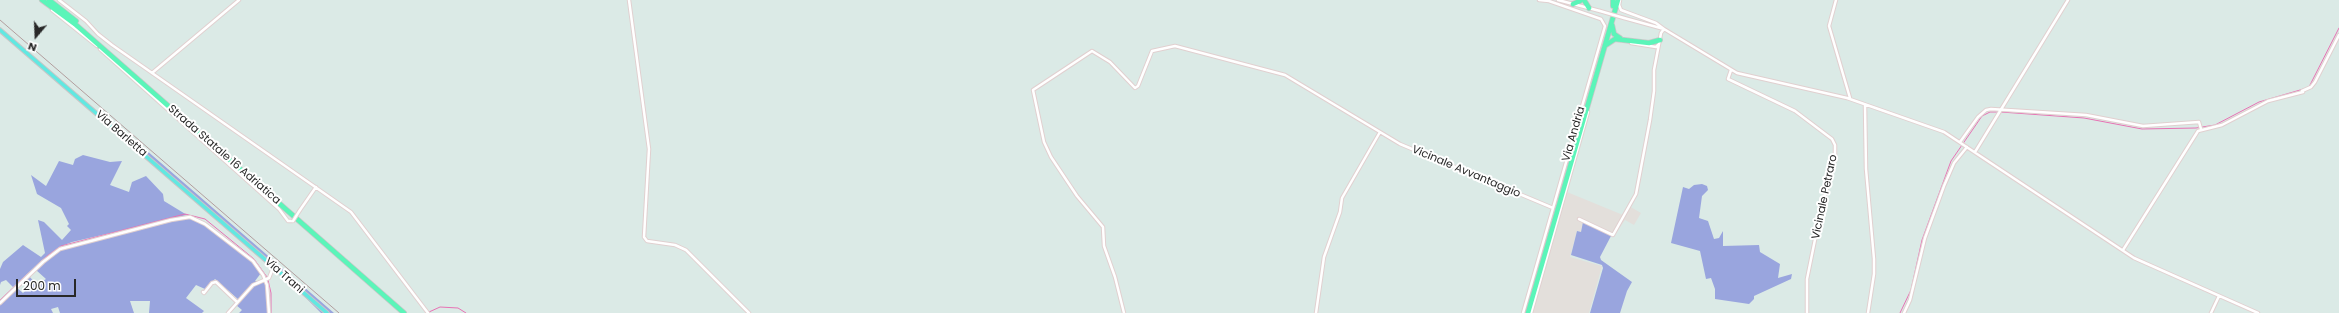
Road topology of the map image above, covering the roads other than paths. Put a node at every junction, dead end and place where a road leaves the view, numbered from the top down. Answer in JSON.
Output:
{"nodes":[{"id":1,"x":41,"y":0,"type":"edge"},
{"id":2,"x":49,"y":0,"type":"edge"},
{"id":3,"x":59,"y":0,"type":"edge"},
{"id":4,"x":240,"y":0,"type":"edge"},
{"id":5,"x":629,"y":0,"type":"edge"},
{"id":6,"x":1539,"y":0,"type":"edge"},
{"id":7,"x":1558,"y":0,"type":"edge"},
{"id":8,"x":1617,"y":0,"type":"edge"},
{"id":9,"x":1836,"y":0,"type":"edge"},
{"id":10,"x":2068,"y":0,"type":"edge"},
{"id":11,"x":1582,"y":1,"type":"edge"},
{"id":12,"x":1573,"y":4,"type":"joint"},
{"id":13,"x":1589,"y":8,"type":"joint"},
{"id":14,"x":1614,"y":14,"type":"junction"},
{"id":15,"x":1658,"y":27,"type":"junction"},
{"id":16,"x":1664,"y":29,"type":"junction"},
{"id":17,"x":0,"y":30,"type":"edge"},
{"id":18,"x":1670,"y":32,"type":"junction"},
{"id":19,"x":1662,"y":34,"type":"junction"},
{"id":20,"x":2339,"y":35,"type":"edge"},
{"id":21,"x":1622,"y":38,"type":"junction"},
{"id":22,"x":1660,"y":41,"type":"junction"},
{"id":23,"x":1601,"y":57,"type":"junction"},
{"id":24,"x":1731,"y":70,"type":"junction"},
{"id":25,"x":152,"y":72,"type":"junction"},
{"id":26,"x":1850,"y":98,"type":"junction"},
{"id":27,"x":1865,"y":105,"type":"junction"},
{"id":28,"x":2000,"y":112,"type":"junction"},
{"id":29,"x":2201,"y":128,"type":"junction"},
{"id":30,"x":1380,"y":132,"type":"junction"},
{"id":31,"x":1964,"y":144,"type":"junction"},
{"id":32,"x":1975,"y":152,"type":"junction"},
{"id":33,"x":316,"y":187,"type":"junction"},
{"id":34,"x":1553,"y":208,"type":"junction"},
{"id":35,"x":1579,"y":219,"type":"dead end"},
{"id":36,"x":241,"y":239,"type":"joint"},
{"id":37,"x":2123,"y":250,"type":"junction"},
{"id":38,"x":274,"y":265,"type":"junction"},
{"id":39,"x":267,"y":279,"type":"junction"},
{"id":40,"x":203,"y":292,"type":"dead end"},
{"id":41,"x":2219,"y":296,"type":"junction"},
{"id":42,"x":238,"y":302,"type":"junction"},
{"id":43,"x":0,"y":303,"type":"edge"},
{"id":44,"x":427,"y":312,"type":"edge"},
{"id":45,"x":228,"y":313,"type":"edge"},
{"id":46,"x":269,"y":313,"type":"edge"},
{"id":47,"x":327,"y":313,"type":"edge"},
{"id":48,"x":405,"y":313,"type":"edge"},
{"id":49,"x":749,"y":313,"type":"edge"},
{"id":50,"x":1124,"y":313,"type":"edge"},
{"id":51,"x":1316,"y":313,"type":"edge"},
{"id":52,"x":1527,"y":313,"type":"edge"},
{"id":53,"x":1807,"y":313,"type":"edge"},
{"id":54,"x":1868,"y":313,"type":"edge"},
{"id":55,"x":1904,"y":313,"type":"edge"},
{"id":56,"x":2211,"y":313,"type":"edge"},
{"id":57,"x":2258,"y":313,"type":"edge"}],
"edges":[{"from":1,"to":33,"type":"street","bridge":true},
{"from":1,"to":48,"type":"highway","name":"Strada Statale 16 Adriatica"},
{"from":2,"to":48,"type":"highway","name":"Strada Statale 16 Adriatica"},
{"from":3,"to":25,"type":"street"},
{"from":4,"to":25,"type":"street"},
{"from":5,"to":49,"type":"street"},
{"from":6,"to":34,"type":"street","name":"Via Andria"},
{"from":7,"to":12,"type":"street"},
{"from":8,"to":14,"type":"highway"},
{"from":8,"to":16,"type":"street"},
{"from":8,"to":52,"type":"highway"},
{"from":9,"to":26,"type":"street"},
{"from":10,"to":28,"type":"street"},
{"from":11,"to":12,"type":"highway"},
{"from":11,"to":13,"type":"highway"},
{"from":13,"to":15,"type":"street","bridge":true},
{"from":14,"to":21,"type":"highway"},
{"from":14,"to":23,"type":"highway"},
{"from":15,"to":16,"type":"street"},
{"from":15,"to":19,"type":"street"},
{"from":16,"to":18,"type":"street"},
{"from":16,"to":19,"type":"street"},
{"from":17,"to":36,"type":"main road","name":"Via Barletta"},
{"from":18,"to":19,"type":"street"},
{"from":18,"to":24,"type":"street"},
{"from":19,"to":22,"type":"street"},
{"from":20,"to":29,"type":"street"},
{"from":21,"to":22,"type":"highway"},
{"from":21,"to":23,"type":"highway"},
{"from":22,"to":35,"type":"street"},
{"from":22,"to":52,"type":"street","name":"Via Andria"},
{"from":23,"to":52,"type":"highway"},
{"from":24,"to":26,"type":"street"},
{"from":24,"to":53,"type":"street","name":"Vicinale Petraro"},
{"from":25,"to":33,"type":"street"},
{"from":26,"to":27,"type":"street"},
{"from":27,"to":31,"type":"street"},
{"from":27,"to":54,"type":"street"},
{"from":28,"to":29,"type":"street"},
{"from":28,"to":31,"type":"street"},
{"from":28,"to":32,"type":"street"},
{"from":29,"to":37,"type":"street"},
{"from":30,"to":34,"type":"street","name":"Vicinale Avvantaggio"},
{"from":30,"to":50,"type":"street","name":"Vicinale Avvantaggio"},
{"from":30,"to":51,"type":"street"},
{"from":31,"to":32,"type":"street"},
{"from":31,"to":55,"type":"street"},
{"from":32,"to":37,"type":"street"},
{"from":33,"to":44,"type":"street"},
{"from":34,"to":52,"type":"street","name":"Via Andria"},
{"from":36,"to":38,"type":"main road","name":"Via Trani"},
{"from":37,"to":41,"type":"street"},
{"from":38,"to":39,"type":"street"},
{"from":38,"to":47,"type":"main road","name":"Via Trani"},
{"from":39,"to":42,"type":"street"},
{"from":39,"to":43,"type":"street"},
{"from":39,"to":46,"type":"street"},
{"from":40,"to":42,"type":"street"},
{"from":41,"to":56,"type":"street"},
{"from":41,"to":57,"type":"street"},
{"from":42,"to":45,"type":"street"}]}
